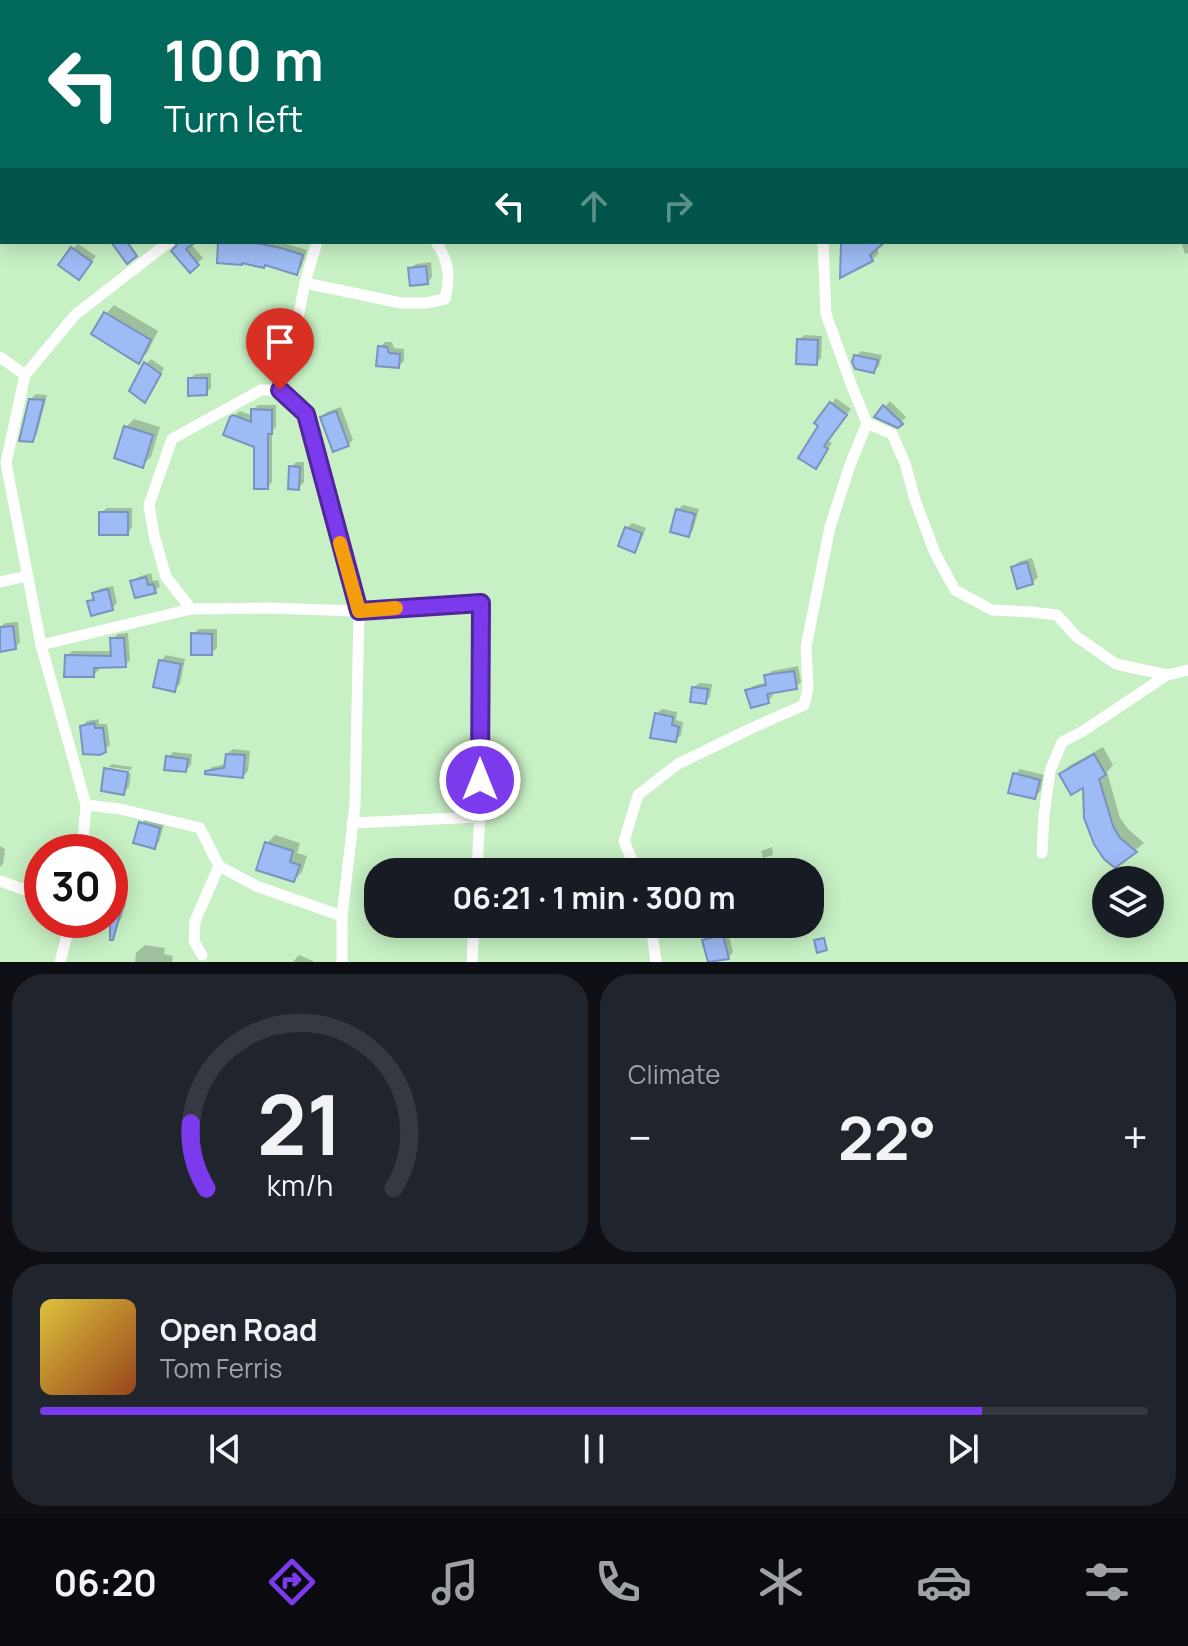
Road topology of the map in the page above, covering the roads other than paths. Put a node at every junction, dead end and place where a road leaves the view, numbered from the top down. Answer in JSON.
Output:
{"nodes":[{"id":1,"x":166,"y":244,"type":"edge"},
{"id":2,"x":316,"y":244,"type":"edge"},
{"id":3,"x":437,"y":244,"type":"edge"},
{"id":4,"x":823,"y":244,"type":"edge"},
{"id":5,"x":305,"y":283,"type":"junction"},
{"id":6,"x":0,"y":357,"type":"edge"},
{"id":7,"x":25,"y":375,"type":"junction"},
{"id":8,"x":280,"y":390,"type":"junction"},
{"id":9,"x":867,"y":423,"type":"junction"},
{"id":10,"x":27,"y":576,"type":"junction"},
{"id":11,"x":0,"y":582,"type":"edge"},
{"id":12,"x":191,"y":609,"type":"junction"},
{"id":13,"x":359,"y":611,"type":"junction"},
{"id":14,"x":41,"y":645,"type":"junction"},
{"id":15,"x":1188,"y":670,"type":"edge"},
{"id":16,"x":1167,"y":675,"type":"junction"},
{"id":17,"x":86,"y":805,"type":"junction"},
{"id":18,"x":480,"y":817,"type":"junction"},
{"id":19,"x":352,"y":823,"type":"junction"},
{"id":20,"x":84,"y":834,"type":"edge"},
{"id":21,"x":1042,"y":853,"type":"dead end"},
{"id":22,"x":478,"y":858,"type":"edge"},
{"id":23,"x":631,"y":858,"type":"edge"},
{"id":24,"x":219,"y":866,"type":"junction"},
{"id":25,"x":0,"y":881,"type":"edge"},
{"id":26,"x":24,"y":890,"type":"edge"},
{"id":27,"x":342,"y":916,"type":"junction"},
{"id":28,"x":66,"y":938,"type":"edge"},
{"id":29,"x":473,"y":938,"type":"edge"},
{"id":30,"x":653,"y":938,"type":"edge"},
{"id":31,"x":202,"y":955,"type":"dead end"},
{"id":32,"x":60,"y":962,"type":"edge"},
{"id":33,"x":342,"y":962,"type":"edge"},
{"id":34,"x":472,"y":962,"type":"edge"},
{"id":35,"x":656,"y":962,"type":"edge"}],
"edges":[{"from":1,"to":7,"type":"street"},
{"from":2,"to":5,"type":"street"},
{"from":3,"to":5,"type":"street"},
{"from":4,"to":9,"type":"street"},
{"from":5,"to":8,"type":"street"},
{"from":6,"to":7,"type":"street"},
{"from":7,"to":10,"type":"street"},
{"from":8,"to":12,"type":"street"},
{"from":8,"to":13,"type":"street"},
{"from":9,"to":16,"type":"street"},
{"from":9,"to":23,"type":"street"},
{"from":10,"to":11,"type":"street"},
{"from":10,"to":14,"type":"street"},
{"from":12,"to":13,"type":"street"},
{"from":12,"to":14,"type":"street"},
{"from":13,"to":18,"type":"street"},
{"from":13,"to":19,"type":"street"},
{"from":14,"to":17,"type":"street"},
{"from":15,"to":16,"type":"street"},
{"from":16,"to":21,"type":"street"},
{"from":17,"to":20,"type":"street"},
{"from":17,"to":24,"type":"street"},
{"from":18,"to":19,"type":"street"},
{"from":18,"to":22,"type":"street"},
{"from":19,"to":27,"type":"street"},
{"from":24,"to":27,"type":"street"},
{"from":24,"to":31,"type":"street"},
{"from":25,"to":26,"type":"street"},
{"from":27,"to":33,"type":"street"},
{"from":28,"to":32,"type":"street"},
{"from":29,"to":34,"type":"street"},
{"from":30,"to":35,"type":"street"}]}
